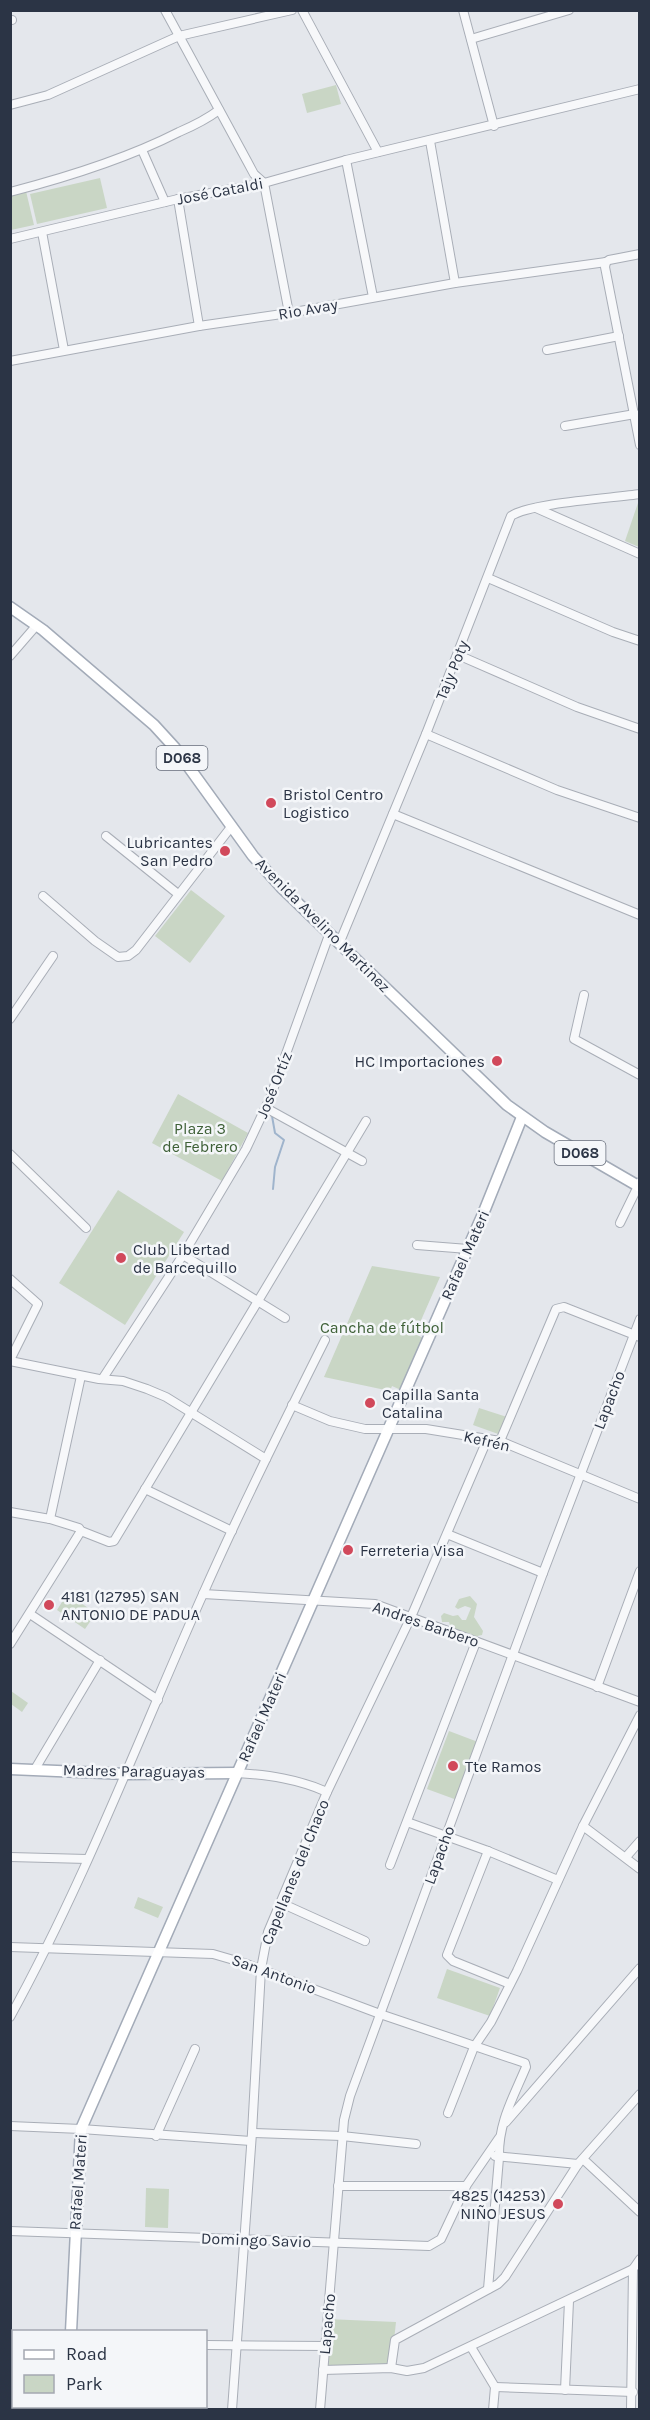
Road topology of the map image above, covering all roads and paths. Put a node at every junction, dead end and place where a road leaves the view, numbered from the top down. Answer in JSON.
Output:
{"nodes":[{"id":1,"x":165,"y":10,"type":"edge"},
{"id":2,"x":292,"y":10,"type":"edge"},
{"id":3,"x":302,"y":10,"type":"edge"},
{"id":4,"x":462,"y":10,"type":"edge"},
{"id":5,"x":569,"y":10,"type":"edge"},
{"id":6,"x":179,"y":36,"type":"junction"},
{"id":7,"x":471,"y":39,"type":"junction"},
{"id":8,"x":639,"y":89,"type":"edge"},
{"id":9,"x":10,"y":105,"type":"edge"},
{"id":10,"x":219,"y":110,"type":"junction"},
{"id":11,"x":494,"y":126,"type":"junction"},
{"id":12,"x":430,"y":141,"type":"junction"},
{"id":13,"x":142,"y":150,"type":"junction"},
{"id":14,"x":378,"y":152,"type":"junction"},
{"id":15,"x":346,"y":160,"type":"junction"},
{"id":16,"x":264,"y":183,"type":"junction"},
{"id":17,"x":10,"y":192,"type":"edge"},
{"id":18,"x":178,"y":199,"type":"junction"},
{"id":19,"x":165,"y":202,"type":"junction"},
{"id":20,"x":42,"y":232,"type":"junction"},
{"id":21,"x":10,"y":239,"type":"edge"},
{"id":22,"x":639,"y":254,"type":"edge"},
{"id":23,"x":606,"y":262,"type":"junction"},
{"id":24,"x":639,"y":266,"type":"edge"},
{"id":25,"x":456,"y":283,"type":"junction"},
{"id":26,"x":373,"y":297,"type":"junction"},
{"id":27,"x":289,"y":313,"type":"junction"},
{"id":28,"x":200,"y":326,"type":"junction"},
{"id":29,"x":619,"y":336,"type":"junction"},
{"id":30,"x":64,"y":350,"type":"junction"},
{"id":31,"x":547,"y":350,"type":"dead end"},
{"id":32,"x":10,"y":361,"type":"edge"},
{"id":33,"x":635,"y":414,"type":"junction"},
{"id":34,"x":565,"y":426,"type":"dead end"},
{"id":35,"x":639,"y":445,"type":"edge"},
{"id":36,"x":639,"y":494,"type":"edge"},
{"id":37,"x":535,"y":508,"type":"junction"},
{"id":38,"x":639,"y":554,"type":"edge"},
{"id":39,"x":488,"y":578,"type":"junction"},
{"id":40,"x":10,"y":607,"type":"edge"},
{"id":41,"x":36,"y":626,"type":"junction"},
{"id":42,"x":639,"y":641,"type":"edge"},
{"id":43,"x":458,"y":655,"type":"junction"},
{"id":44,"x":10,"y":656,"type":"edge"},
{"id":45,"x":639,"y":729,"type":"edge"},
{"id":46,"x":426,"y":734,"type":"junction"},
{"id":47,"x":393,"y":814,"type":"junction"},
{"id":48,"x":639,"y":818,"type":"edge"},
{"id":49,"x":231,"y":827,"type":"junction"},
{"id":50,"x":106,"y":836,"type":"dead end"},
{"id":51,"x":178,"y":894,"type":"junction"},
{"id":52,"x":43,"y":896,"type":"dead end"},
{"id":53,"x":639,"y":915,"type":"edge"},
{"id":54,"x":329,"y":935,"type":"junction"},
{"id":55,"x":339,"y":944,"type":"junction"},
{"id":56,"x":53,"y":956,"type":"dead end"},
{"id":57,"x":585,"y":995,"type":"dead end"},
{"id":58,"x":12,"y":1013,"type":"edge"},
{"id":59,"x":639,"y":1075,"type":"edge"},
{"id":60,"x":266,"y":1108,"type":"junction"},
{"id":61,"x":522,"y":1117,"type":"junction"},
{"id":62,"x":366,"y":1121,"type":"dead end"},
{"id":63,"x":347,"y":1151,"type":"junction"},
{"id":64,"x":10,"y":1154,"type":"edge"},
{"id":65,"x":362,"y":1161,"type":"dead end"},
{"id":66,"x":639,"y":1185,"type":"edge"},
{"id":67,"x":620,"y":1223,"type":"dead end"},
{"id":68,"x":86,"y":1228,"type":"dead end"},
{"id":69,"x":417,"y":1245,"type":"dead end"},
{"id":70,"x":468,"y":1249,"type":"junction"},
{"id":71,"x":183,"y":1255,"type":"junction"},
{"id":72,"x":10,"y":1279,"type":"edge"},
{"id":73,"x":257,"y":1301,"type":"junction"},
{"id":74,"x":285,"y":1318,"type":"dead end"},
{"id":75,"x":639,"y":1319,"type":"edge"},
{"id":76,"x":637,"y":1336,"type":"edge"},
{"id":77,"x":325,"y":1340,"type":"dead end"},
{"id":78,"x":10,"y":1360,"type":"edge"},
{"id":79,"x":81,"y":1376,"type":"junction"},
{"id":80,"x":104,"y":1378,"type":"junction"},
{"id":81,"x":292,"y":1405,"type":"junction"},
{"id":82,"x":192,"y":1413,"type":"junction"},
{"id":83,"x":389,"y":1431,"type":"junction"},
{"id":84,"x":487,"y":1440,"type":"junction"},
{"id":85,"x":500,"y":1441,"type":"junction"},
{"id":86,"x":266,"y":1459,"type":"junction"},
{"id":87,"x":580,"y":1476,"type":"junction"},
{"id":88,"x":146,"y":1489,"type":"junction"},
{"id":89,"x":639,"y":1499,"type":"edge"},
{"id":90,"x":10,"y":1512,"type":"edge"},
{"id":91,"x":50,"y":1519,"type":"junction"},
{"id":92,"x":81,"y":1531,"type":"junction"},
{"id":93,"x":232,"y":1532,"type":"junction"},
{"id":94,"x":447,"y":1534,"type":"junction"},
{"id":95,"x":639,"y":1571,"type":"edge"},
{"id":96,"x":543,"y":1573,"type":"junction"},
{"id":97,"x":203,"y":1594,"type":"junction"},
{"id":98,"x":313,"y":1601,"type":"junction"},
{"id":99,"x":30,"y":1614,"type":"junction"},
{"id":100,"x":411,"y":1617,"type":"junction"},
{"id":101,"x":476,"y":1642,"type":"junction"},
{"id":102,"x":10,"y":1644,"type":"edge"},
{"id":103,"x":513,"y":1656,"type":"junction"},
{"id":104,"x":100,"y":1660,"type":"junction"},
{"id":105,"x":597,"y":1687,"type":"junction"},
{"id":106,"x":158,"y":1700,"type":"junction"},
{"id":107,"x":639,"y":1702,"type":"edge"},
{"id":108,"x":639,"y":1715,"type":"edge"},
{"id":109,"x":10,"y":1769,"type":"edge"},
{"id":110,"x":35,"y":1769,"type":"junction"},
{"id":111,"x":127,"y":1773,"type":"junction"},
{"id":112,"x":237,"y":1773,"type":"junction"},
{"id":113,"x":327,"y":1792,"type":"junction"},
{"id":114,"x":407,"y":1822,"type":"junction"},
{"id":115,"x":583,"y":1826,"type":"junction"},
{"id":116,"x":446,"y":1837,"type":"junction"},
{"id":117,"x":639,"y":1841,"type":"edge"},
{"id":118,"x":488,"y":1851,"type":"junction"},
{"id":119,"x":10,"y":1857,"type":"edge"},
{"id":120,"x":626,"y":1857,"type":"junction"},
{"id":121,"x":87,"y":1859,"type":"junction"},
{"id":122,"x":390,"y":1865,"type":"dead end"},
{"id":123,"x":639,"y":1869,"type":"edge"},
{"id":124,"x":558,"y":1880,"type":"junction"},
{"id":125,"x":281,"y":1903,"type":"junction"},
{"id":126,"x":365,"y":1941,"type":"dead end"},
{"id":127,"x":10,"y":1947,"type":"edge"},
{"id":128,"x":46,"y":1949,"type":"junction"},
{"id":129,"x":158,"y":1951,"type":"junction"},
{"id":130,"x":639,"y":1968,"type":"edge"},
{"id":131,"x":261,"y":1969,"type":"junction"},
{"id":132,"x":510,"y":1984,"type":"junction"},
{"id":133,"x":380,"y":2014,"type":"junction"},
{"id":134,"x":10,"y":2017,"type":"edge"},
{"id":135,"x":474,"y":2047,"type":"junction"},
{"id":136,"x":195,"y":2049,"type":"dead end"},
{"id":137,"x":639,"y":2094,"type":"edge"},
{"id":138,"x":448,"y":2113,"type":"dead end"},
{"id":139,"x":10,"y":2126,"type":"edge"},
{"id":140,"x":81,"y":2128,"type":"junction"},
{"id":141,"x":501,"y":2128,"type":"junction"},
{"id":142,"x":156,"y":2136,"type":"junction"},
{"id":143,"x":342,"y":2136,"type":"junction"},
{"id":144,"x":252,"y":2137,"type":"junction"},
{"id":145,"x":499,"y":2138,"type":"junction"},
{"id":146,"x":416,"y":2144,"type":"dead end"},
{"id":147,"x":486,"y":2154,"type":"junction"},
{"id":148,"x":499,"y":2158,"type":"junction"},
{"id":149,"x":580,"y":2162,"type":"junction"},
{"id":150,"x":338,"y":2186,"type":"junction"},
{"id":151,"x":466,"y":2186,"type":"junction"},
{"id":152,"x":639,"y":2212,"type":"edge"},
{"id":153,"x":10,"y":2231,"type":"edge"},
{"id":154,"x":75,"y":2233,"type":"junction"},
{"id":155,"x":244,"y":2240,"type":"junction"},
{"id":156,"x":333,"y":2243,"type":"junction"},
{"id":157,"x":639,"y":2259,"type":"edge"},
{"id":158,"x":633,"y":2269,"type":"junction"},
{"id":159,"x":488,"y":2289,"type":"junction"},
{"id":160,"x":569,"y":2301,"type":"junction"},
{"id":161,"x":71,"y":2330,"type":"edge"},
{"id":162,"x":636,"y":2332,"type":"edge"},
{"id":163,"x":207,"y":2345,"type":"edge"},
{"id":164,"x":236,"y":2346,"type":"junction"},
{"id":165,"x":325,"y":2346,"type":"junction"},
{"id":166,"x":471,"y":2347,"type":"junction"},
{"id":167,"x":391,"y":2368,"type":"junction"},
{"id":168,"x":323,"y":2370,"type":"junction"},
{"id":169,"x":495,"y":2387,"type":"junction"},
{"id":170,"x":565,"y":2390,"type":"junction"},
{"id":171,"x":633,"y":2392,"type":"junction"},
{"id":172,"x":232,"y":2409,"type":"edge"},
{"id":173,"x":320,"y":2409,"type":"edge"},
{"id":174,"x":493,"y":2409,"type":"edge"},
{"id":175,"x":631,"y":2409,"type":"edge"}],
"edges":[{"from":1,"to":6,"type":"street"},
{"from":2,"to":6,"type":"street"},
{"from":3,"to":14,"type":"street"},
{"from":4,"to":7,"type":"street"},
{"from":5,"to":7,"type":"street"},
{"from":6,"to":9,"type":"street"},
{"from":6,"to":10,"type":"street"},
{"from":7,"to":11,"type":"street"},
{"from":8,"to":11,"type":"street","name":"José Cataldi"},
{"from":10,"to":13,"type":"street"},
{"from":10,"to":16,"type":"street"},
{"from":11,"to":12,"type":"street","name":"José Cataldi"},
{"from":12,"to":14,"type":"street","name":"José Cataldi"},
{"from":12,"to":25,"type":"street"},
{"from":13,"to":17,"type":"street"},
{"from":13,"to":19,"type":"street"},
{"from":14,"to":15,"type":"street","name":"José Cataldi"},
{"from":15,"to":16,"type":"street","name":"José Cataldi"},
{"from":15,"to":26,"type":"street"},
{"from":16,"to":18,"type":"street","name":"José Cataldi"},
{"from":16,"to":27,"type":"street"},
{"from":18,"to":19,"type":"street","name":"José Cataldi"},
{"from":18,"to":28,"type":"street"},
{"from":19,"to":20,"type":"street","name":"José Cataldi"},
{"from":20,"to":21,"type":"street","name":"José Cataldi"},
{"from":20,"to":30,"type":"street"},
{"from":22,"to":23,"type":"street","name":"Rio Avay"},
{"from":22,"to":24,"type":"street"},
{"from":23,"to":25,"type":"street","name":"Rio Avay"},
{"from":23,"to":29,"type":"street"},
{"from":25,"to":26,"type":"street","name":"Rio Avay"},
{"from":26,"to":27,"type":"street","name":"Rio Avay"},
{"from":27,"to":28,"type":"street","name":"Rio Avay"},
{"from":28,"to":30,"type":"street","name":"Rio Avay"},
{"from":29,"to":31,"type":"street"},
{"from":29,"to":33,"type":"street"},
{"from":30,"to":32,"type":"street","name":"Rio Avay"},
{"from":33,"to":34,"type":"street"},
{"from":33,"to":35,"type":"street"},
{"from":36,"to":37,"type":"street","name":"Tajy Poty"},
{"from":37,"to":38,"type":"street"},
{"from":37,"to":39,"type":"street","name":"Tajy Poty"},
{"from":39,"to":42,"type":"street"},
{"from":39,"to":43,"type":"street","name":"Tajy Poty"},
{"from":40,"to":41,"type":"main road","name":"Avenida Avelino Martinez","number":"D068"},
{"from":41,"to":44,"type":"street"},
{"from":41,"to":49,"type":"main road","name":"Avenida Avelino Martinez","number":"D068"},
{"from":43,"to":45,"type":"street"},
{"from":43,"to":46,"type":"street","name":"Tajy Poty"},
{"from":46,"to":47,"type":"street","name":"Tajy Poty"},
{"from":46,"to":48,"type":"street"},
{"from":47,"to":53,"type":"street"},
{"from":47,"to":55,"type":"street","name":"Tajy Poty"},
{"from":49,"to":51,"type":"street"},
{"from":49,"to":54,"type":"main road","name":"Avenida Avelino Martinez","number":"D068"},
{"from":50,"to":51,"type":"street"},
{"from":51,"to":52,"type":"street"},
{"from":54,"to":55,"type":"main road","name":"Avenida Avelino Martinez","number":"D068"},
{"from":54,"to":60,"type":"street","name":"José Ortíz"},
{"from":55,"to":61,"type":"main road","name":"Avenida Avelino Martinez","number":"D068"},
{"from":56,"to":58,"type":"street"},
{"from":57,"to":59,"type":"street"},
{"from":60,"to":63,"type":"street"},
{"from":60,"to":71,"type":"street","name":"José Ortíz"},
{"from":61,"to":66,"type":"main road","name":"Avenida Avelino Martinez","number":"D068"},
{"from":61,"to":70,"type":"main road","name":"Rafael Materi"},
{"from":62,"to":63,"type":"street"},
{"from":63,"to":65,"type":"street"},
{"from":63,"to":73,"type":"street"},
{"from":64,"to":68,"type":"street"},
{"from":66,"to":67,"type":"street"},
{"from":69,"to":70,"type":"street"},
{"from":70,"to":83,"type":"main road","name":"Rafael Materi"},
{"from":71,"to":73,"type":"street"},
{"from":71,"to":80,"type":"street","name":"José Ortíz"},
{"from":72,"to":78,"type":"street"},
{"from":73,"to":74,"type":"street"},
{"from":73,"to":82,"type":"street"},
{"from":75,"to":76,"type":"street","name":"Lapacho"},
{"from":76,"to":85,"type":"street"},
{"from":76,"to":87,"type":"street","name":"Lapacho"},
{"from":77,"to":81,"type":"street"},
{"from":78,"to":79,"type":"street"},
{"from":79,"to":80,"type":"street"},
{"from":79,"to":91,"type":"street"},
{"from":80,"to":82,"type":"street"},
{"from":81,"to":83,"type":"street","name":"Kefrén"},
{"from":81,"to":86,"type":"street"},
{"from":82,"to":86,"type":"street"},
{"from":82,"to":88,"type":"street"},
{"from":83,"to":84,"type":"street","name":"Kefrén"},
{"from":83,"to":98,"type":"main road","name":"Rafael Materi"},
{"from":84,"to":85,"type":"street","name":"Kefrén"},
{"from":84,"to":94,"type":"street","name":"Capellanes del Chaco"},
{"from":85,"to":87,"type":"street","name":"Kefrén"},
{"from":86,"to":93,"type":"street"},
{"from":87,"to":89,"type":"street","name":"Kefrén"},
{"from":87,"to":96,"type":"street","name":"Lapacho"},
{"from":88,"to":92,"type":"street"},
{"from":88,"to":93,"type":"street"},
{"from":90,"to":91,"type":"street"},
{"from":91,"to":92,"type":"street"},
{"from":92,"to":99,"type":"street"},
{"from":93,"to":97,"type":"street"},
{"from":94,"to":96,"type":"street"},
{"from":94,"to":100,"type":"street","name":"Capellanes del Chaco"},
{"from":95,"to":105,"type":"street"},
{"from":96,"to":103,"type":"street","name":"Lapacho"},
{"from":97,"to":98,"type":"street","name":"Andres Barbero"},
{"from":97,"to":106,"type":"street"},
{"from":98,"to":100,"type":"street","name":"Andres Barbero"},
{"from":98,"to":112,"type":"main road","name":"Rafael Materi"},
{"from":99,"to":102,"type":"street"},
{"from":99,"to":104,"type":"street"},
{"from":100,"to":101,"type":"street","name":"Andres Barbero"},
{"from":100,"to":113,"type":"street","name":"Capellanes del Chaco"},
{"from":101,"to":103,"type":"street","name":"Andres Barbero"},
{"from":101,"to":114,"type":"street"},
{"from":103,"to":105,"type":"street","name":"Andres Barbero"},
{"from":103,"to":116,"type":"street","name":"Lapacho"},
{"from":104,"to":106,"type":"street"},
{"from":104,"to":110,"type":"street"},
{"from":105,"to":107,"type":"street","name":"Andres Barbero"},
{"from":106,"to":111,"type":"street"},
{"from":108,"to":115,"type":"street"},
{"from":109,"to":110,"type":"main road","name":"Madres Paraguayas"},
{"from":110,"to":111,"type":"main road","name":"Madres Paraguayas"},
{"from":111,"to":112,"type":"main road","name":"Madres Paraguayas"},
{"from":111,"to":121,"type":"street"},
{"from":112,"to":113,"type":"street","name":"Madres Paraguayas"},
{"from":112,"to":129,"type":"main road","name":"Rafael Materi"},
{"from":113,"to":125,"type":"street","name":"Capellanes del Chaco"},
{"from":114,"to":116,"type":"street"},
{"from":114,"to":122,"type":"street"},
{"from":115,"to":120,"type":"street"},
{"from":115,"to":124,"type":"street"},
{"from":116,"to":118,"type":"street"},
{"from":116,"to":133,"type":"street","name":"Lapacho"},
{"from":117,"to":120,"type":"street"},
{"from":118,"to":124,"type":"street"},
{"from":118,"to":132,"type":"street"},
{"from":119,"to":121,"type":"street"},
{"from":120,"to":123,"type":"street"},
{"from":121,"to":128,"type":"street"},
{"from":124,"to":132,"type":"street"},
{"from":125,"to":126,"type":"street"},
{"from":125,"to":131,"type":"street","name":"Capellanes del Chaco"},
{"from":127,"to":128,"type":"street","name":"San Antonio"},
{"from":128,"to":129,"type":"street","name":"San Antonio"},
{"from":128,"to":134,"type":"street"},
{"from":129,"to":131,"type":"street","name":"San Antonio"},
{"from":129,"to":140,"type":"main road","name":"Rafael Materi"},
{"from":130,"to":141,"type":"street"},
{"from":131,"to":133,"type":"street","name":"San Antonio"},
{"from":131,"to":144,"type":"street","name":"Capellanes del Chaco"},
{"from":132,"to":135,"type":"street"},
{"from":133,"to":135,"type":"street","name":"San Antonio"},
{"from":133,"to":143,"type":"street","name":"Lapacho"},
{"from":135,"to":138,"type":"street"},
{"from":135,"to":141,"type":"street","name":"San Antonio"},
{"from":136,"to":142,"type":"street"},
{"from":137,"to":149,"type":"street"},
{"from":139,"to":140,"type":"street"},
{"from":140,"to":142,"type":"street"},
{"from":140,"to":154,"type":"main road","name":"Rafael Materi"},
{"from":141,"to":145,"type":"street"},
{"from":142,"to":144,"type":"street"},
{"from":143,"to":144,"type":"street"},
{"from":143,"to":146,"type":"street"},
{"from":143,"to":150,"type":"street","name":"Lapacho"},
{"from":144,"to":155,"type":"street","name":"Capellanes del Chaco"},
{"from":145,"to":147,"type":"street","name":"Domingo Savio"},
{"from":145,"to":148,"type":"street"},
{"from":147,"to":148,"type":"street"},
{"from":147,"to":151,"type":"street","name":"Domingo Savio"},
{"from":148,"to":149,"type":"street"},
{"from":148,"to":159,"type":"street"},
{"from":149,"to":152,"type":"street"},
{"from":149,"to":159,"type":"street"},
{"from":150,"to":151,"type":"street"},
{"from":150,"to":156,"type":"street","name":"Lapacho"},
{"from":151,"to":156,"type":"street","name":"Domingo Savio"},
{"from":153,"to":154,"type":"street","name":"Domingo Savio"},
{"from":154,"to":155,"type":"street","name":"Domingo Savio"},
{"from":154,"to":161,"type":"main road","name":"Rafael Materi"},
{"from":155,"to":156,"type":"street","name":"Domingo Savio"},
{"from":155,"to":164,"type":"street","name":"Capellanes del Chaco"},
{"from":156,"to":165,"type":"street","name":"Lapacho"},
{"from":157,"to":158,"type":"street"},
{"from":158,"to":160,"type":"street"},
{"from":158,"to":162,"type":"street"},
{"from":159,"to":167,"type":"street"},
{"from":160,"to":166,"type":"street"},
{"from":160,"to":170,"type":"street"},
{"from":162,"to":171,"type":"street"},
{"from":163,"to":164,"type":"street"},
{"from":164,"to":165,"type":"street"},
{"from":164,"to":172,"type":"street","name":"Capellanes del Chaco"},
{"from":165,"to":168,"type":"street","name":"Lapacho"},
{"from":166,"to":167,"type":"street"},
{"from":166,"to":169,"type":"street"},
{"from":167,"to":168,"type":"street"},
{"from":168,"to":173,"type":"street","name":"Lapacho"},
{"from":169,"to":170,"type":"street"},
{"from":169,"to":174,"type":"street"},
{"from":170,"to":171,"type":"street"},
{"from":171,"to":175,"type":"street"}]}
